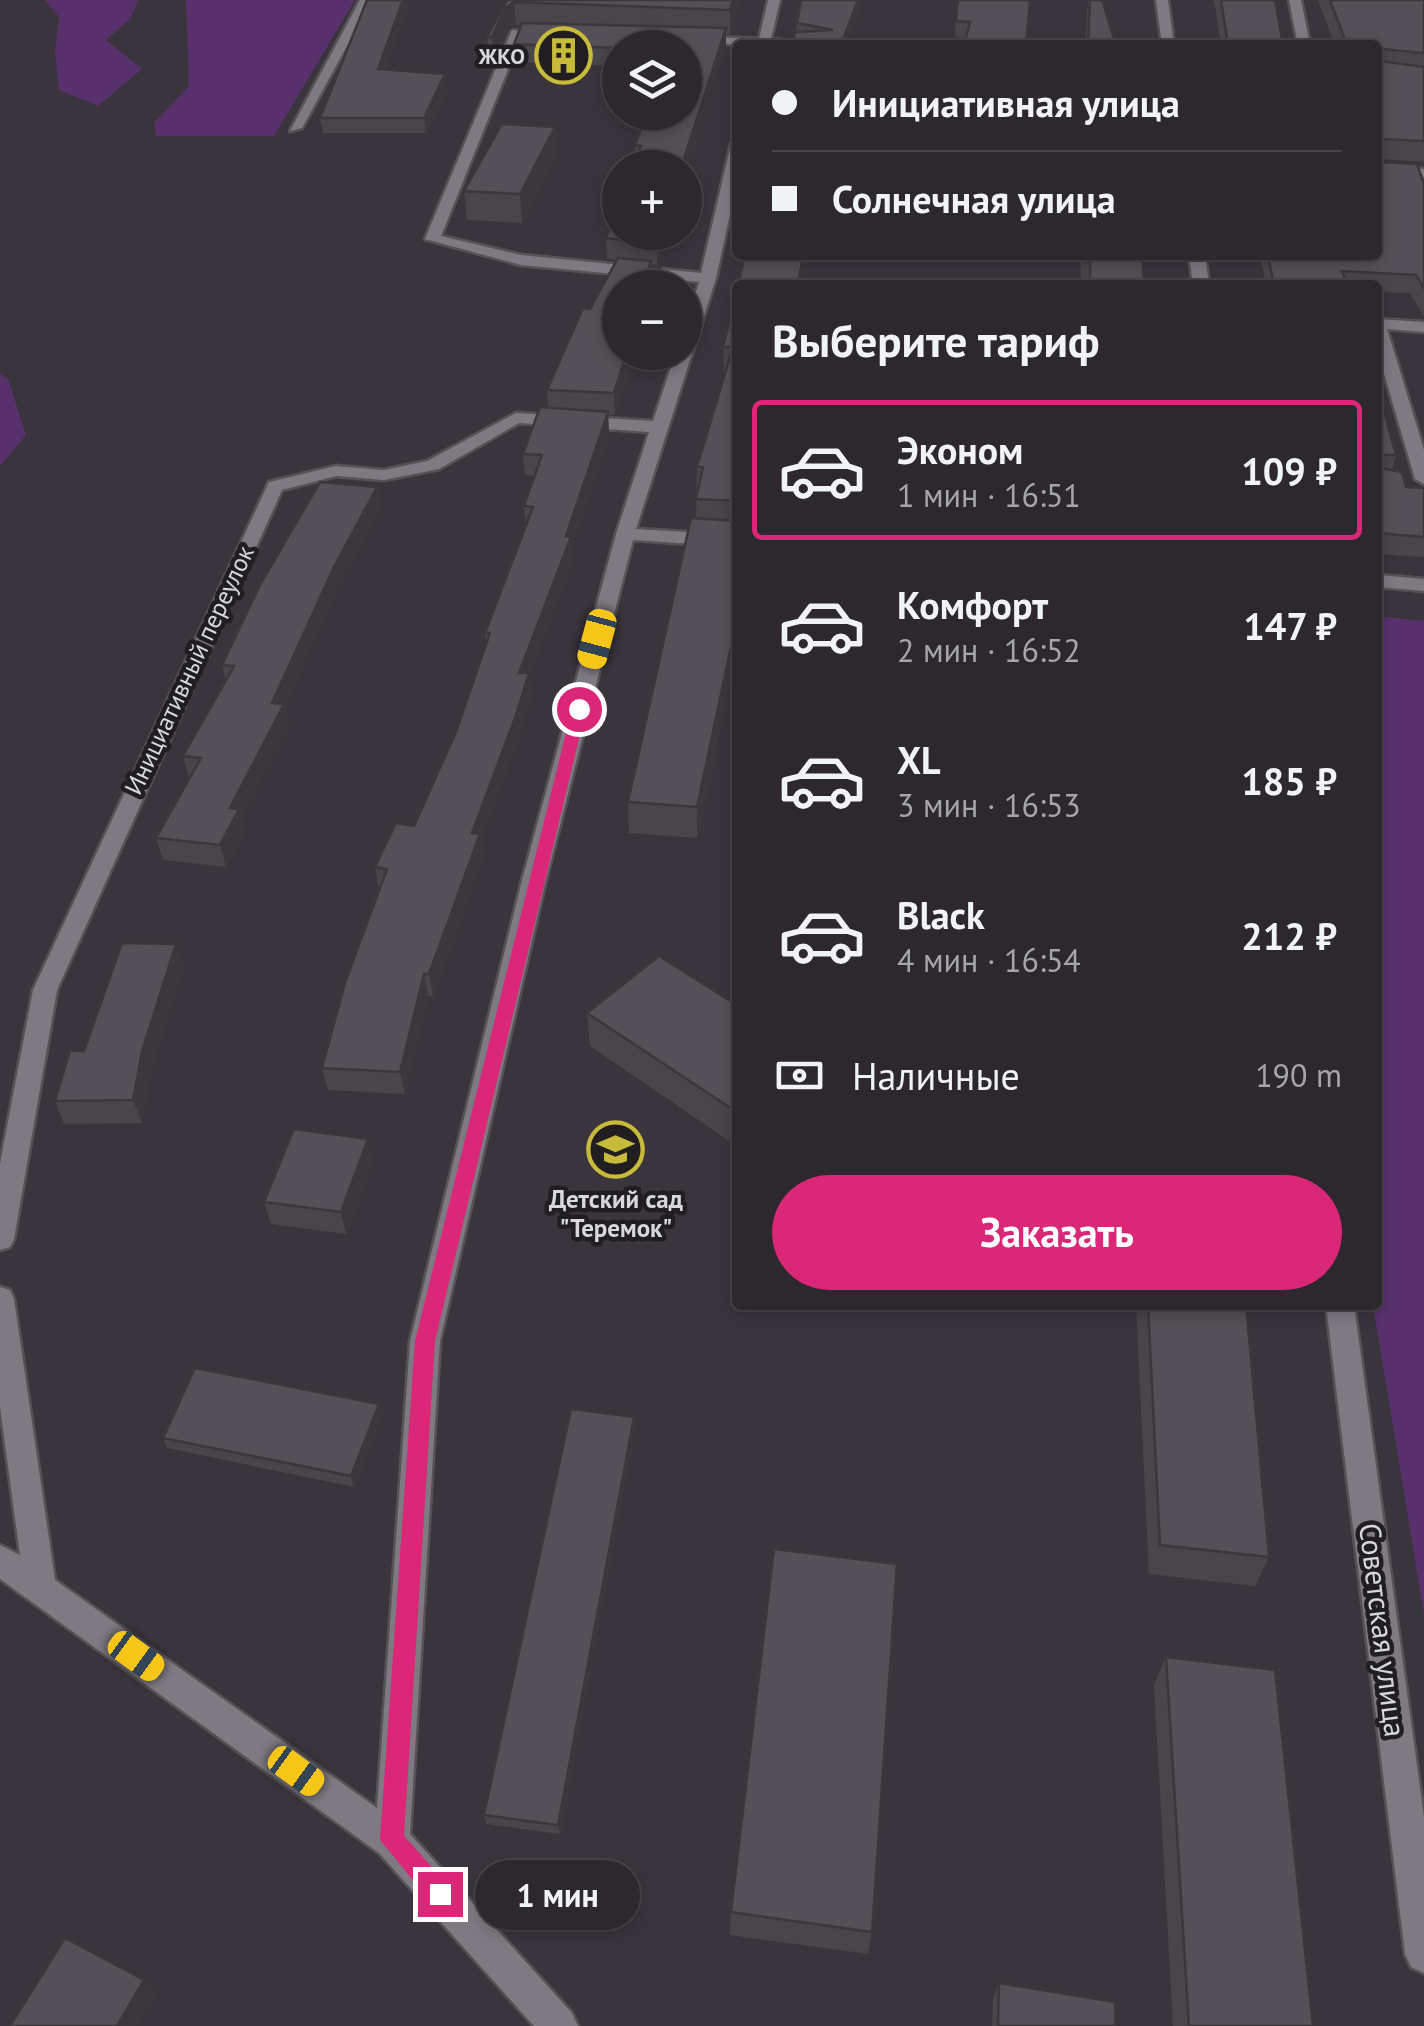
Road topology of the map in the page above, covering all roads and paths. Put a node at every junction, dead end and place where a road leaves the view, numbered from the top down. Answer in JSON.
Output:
{"nodes":[{"id":1,"x":366,"y":0,"type":"edge"},
{"id":2,"x":774,"y":0,"type":"edge"},
{"id":3,"x":1162,"y":0,"type":"edge"},
{"id":4,"x":1295,"y":0,"type":"edge"},
{"id":5,"x":573,"y":36,"type":"edge"},
{"id":6,"x":765,"y":40,"type":"edge"},
{"id":7,"x":1167,"y":40,"type":"edge"},
{"id":8,"x":1303,"y":40,"type":"edge"},
{"id":9,"x":702,"y":41,"type":"edge"},
{"id":10,"x":732,"y":42,"type":"edge"},
{"id":11,"x":296,"y":128,"type":"dead end"},
{"id":12,"x":1382,"y":170,"type":"edge"},
{"id":13,"x":1422,"y":174,"type":"edge"},
{"id":14,"x":731,"y":190,"type":"edge"},
{"id":15,"x":708,"y":278,"type":"junction"},
{"id":16,"x":702,"y":296,"type":"edge"},
{"id":17,"x":1382,"y":326,"type":"edge"},
{"id":18,"x":1424,"y":327,"type":"edge"},
{"id":19,"x":1382,"y":341,"type":"edge"},
{"id":20,"x":678,"y":370,"type":"edge"},
{"id":21,"x":660,"y":427,"type":"junction"},
{"id":22,"x":1419,"y":483,"type":"edge"},
{"id":23,"x":625,"y":534,"type":"junction"},
{"id":24,"x":732,"y":541,"type":"edge"},
{"id":25,"x":1382,"y":582,"type":"edge"},
{"id":26,"x":1424,"y":584,"type":"edge"},
{"id":27,"x":0,"y":1239,"type":"edge"},
{"id":28,"x":0,"y":1298,"type":"edge"},
{"id":29,"x":1341,"y":1310,"type":"edge"},
{"id":30,"x":0,"y":1560,"type":"edge"},
{"id":31,"x":40,"y":1587,"type":"junction"},
{"id":32,"x":392,"y":1840,"type":"junction"},
{"id":33,"x":1424,"y":1954,"type":"edge"},
{"id":34,"x":559,"y":2026,"type":"edge"}],
"edges":[{"from":1,"to":11,"type":"street"},
{"from":2,"to":6,"type":"street"},
{"from":3,"to":7,"type":"street"},
{"from":4,"to":8,"type":"street"},
{"from":5,"to":15,"type":"street"},
{"from":9,"to":10,"type":"street"},
{"from":12,"to":13,"type":"street"},
{"from":14,"to":15,"type":"street"},
{"from":15,"to":16,"type":"street"},
{"from":17,"to":18,"type":"street"},
{"from":19,"to":22,"type":"street"},
{"from":20,"to":21,"type":"street"},
{"from":21,"to":23,"type":"street"},
{"from":21,"to":27,"type":"street","name":"Инициативный переулок"},
{"from":23,"to":24,"type":"street"},
{"from":23,"to":32,"type":"street"},
{"from":25,"to":26,"type":"street"},
{"from":28,"to":31,"type":"street"},
{"from":29,"to":33,"type":"street","name":"Советская улица"},
{"from":30,"to":31,"type":"street"},
{"from":31,"to":32,"type":"street"},
{"from":32,"to":34,"type":"street"}]}
